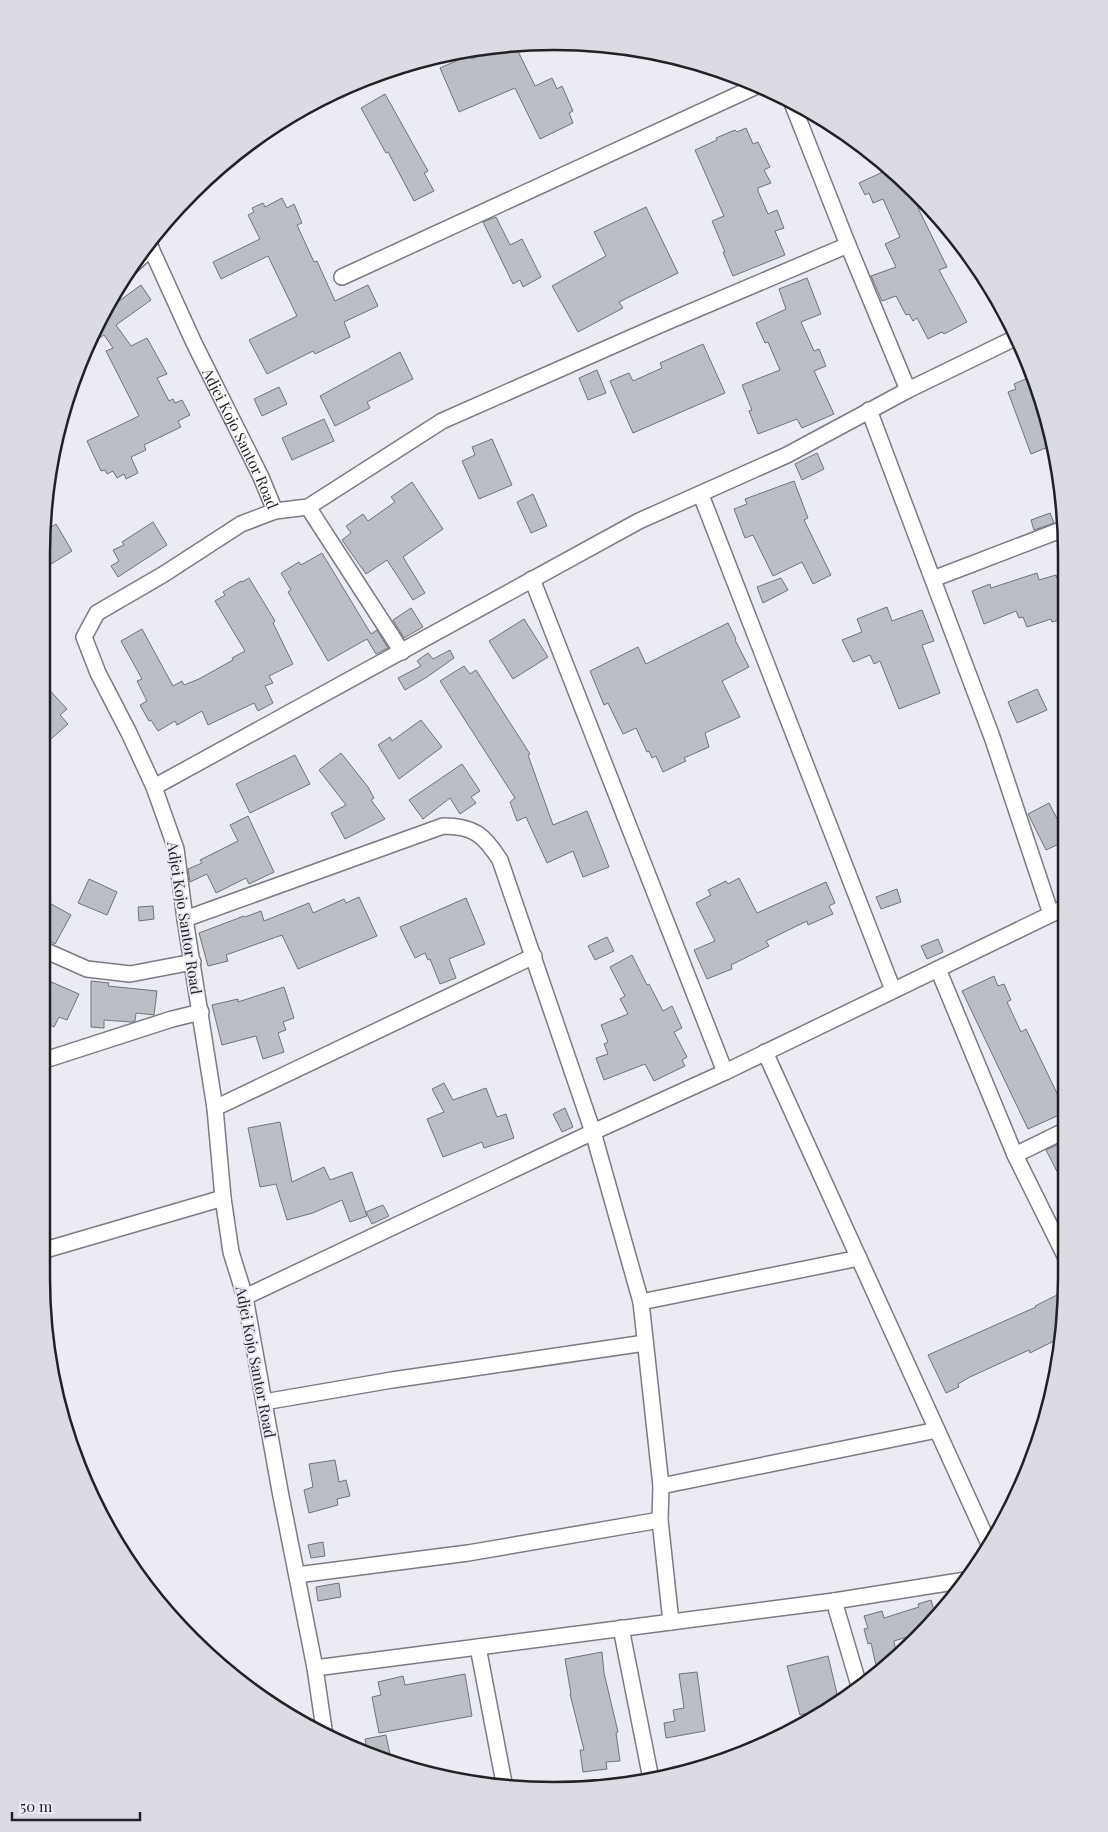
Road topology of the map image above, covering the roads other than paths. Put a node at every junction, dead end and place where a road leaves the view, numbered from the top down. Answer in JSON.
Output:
{"nodes":[{"id":1,"x":750,"y":89,"type":"edge"},
{"id":2,"x":796,"y":112,"type":"edge"},
{"id":3,"x":848,"y":245,"type":"junction"},
{"id":4,"x":152,"y":250,"type":"edge"},
{"id":5,"x":342,"y":277,"type":"dead end"},
{"id":6,"x":1010,"y":340,"type":"edge"},
{"id":7,"x":908,"y":390,"type":"junction"},
{"id":8,"x":869,"y":410,"type":"junction"},
{"id":9,"x":701,"y":495,"type":"junction"},
{"id":10,"x":308,"y":507,"type":"junction"},
{"id":11,"x":275,"y":511,"type":"junction"},
{"id":12,"x":1057,"y":531,"type":"edge"},
{"id":13,"x":532,"y":579,"type":"junction"},
{"id":14,"x":932,"y":579,"type":"junction"},
{"id":15,"x":402,"y":652,"type":"junction"},
{"id":16,"x":154,"y":787,"type":"junction"},
{"id":17,"x":1058,"y":911,"type":"edge"},
{"id":18,"x":1051,"y":914,"type":"junction"},
{"id":19,"x":185,"y":919,"type":"junction"},
{"id":20,"x":50,"y":953,"type":"edge"},
{"id":21,"x":534,"y":956,"type":"junction"},
{"id":22,"x":193,"y":962,"type":"junction"},
{"id":23,"x":938,"y":969,"type":"junction"},
{"id":24,"x":893,"y":990,"type":"junction"},
{"id":25,"x":201,"y":1012,"type":"junction"},
{"id":26,"x":765,"y":1052,"type":"junction"},
{"id":27,"x":50,"y":1058,"type":"edge"},
{"id":28,"x":725,"y":1072,"type":"junction"},
{"id":29,"x":215,"y":1108,"type":"junction"},
{"id":30,"x":593,"y":1132,"type":"junction"},
{"id":31,"x":1058,"y":1134,"type":"edge"},
{"id":32,"x":1015,"y":1155,"type":"junction"},
{"id":33,"x":223,"y":1198,"type":"junction"},
{"id":34,"x":1058,"y":1242,"type":"edge"},
{"id":35,"x":50,"y":1249,"type":"edge"},
{"id":36,"x":859,"y":1258,"type":"junction"},
{"id":37,"x":245,"y":1297,"type":"junction"},
{"id":38,"x":641,"y":1302,"type":"junction"},
{"id":39,"x":645,"y":1343,"type":"junction"},
{"id":40,"x":264,"y":1402,"type":"junction"},
{"id":41,"x":937,"y":1430,"type":"junction"},
{"id":42,"x":660,"y":1486,"type":"junction"},
{"id":43,"x":660,"y":1520,"type":"junction"},
{"id":44,"x":986,"y":1536,"type":"edge"},
{"id":45,"x":296,"y":1575,"type":"junction"},
{"id":46,"x":956,"y":1582,"type":"edge"},
{"id":47,"x":834,"y":1601,"type":"junction"},
{"id":48,"x":671,"y":1622,"type":"junction"},
{"id":49,"x":621,"y":1628,"type":"junction"},
{"id":50,"x":478,"y":1647,"type":"junction"},
{"id":51,"x":315,"y":1668,"type":"junction"},
{"id":52,"x":857,"y":1680,"type":"edge"},
{"id":53,"x":324,"y":1726,"type":"edge"},
{"id":54,"x":650,"y":1772,"type":"edge"},
{"id":55,"x":503,"y":1779,"type":"edge"}],
"edges":[{"from":1,"to":5,"type":"street"},
{"from":2,"to":3,"type":"street"},
{"from":3,"to":7,"type":"street"},
{"from":3,"to":10,"type":"street"},
{"from":4,"to":11,"type":"street","name":"Adjei Kojo Santor Road"},
{"from":6,"to":7,"type":"street"},
{"from":7,"to":8,"type":"street"},
{"from":8,"to":9,"type":"street"},
{"from":8,"to":14,"type":"street"},
{"from":9,"to":13,"type":"street"},
{"from":9,"to":24,"type":"street"},
{"from":10,"to":11,"type":"street"},
{"from":10,"to":15,"type":"street"},
{"from":11,"to":16,"type":"street","name":"Adjei Kojo Santor Road"},
{"from":12,"to":14,"type":"street"},
{"from":13,"to":15,"type":"street"},
{"from":13,"to":28,"type":"street"},
{"from":14,"to":18,"type":"street"},
{"from":15,"to":16,"type":"street"},
{"from":16,"to":19,"type":"street","name":"Adjei Kojo Santor Road"},
{"from":17,"to":18,"type":"street"},
{"from":18,"to":23,"type":"street"},
{"from":19,"to":21,"type":"street"},
{"from":19,"to":22,"type":"street","name":"Adjei Kojo Santor Road"},
{"from":20,"to":22,"type":"street"},
{"from":21,"to":29,"type":"street"},
{"from":21,"to":30,"type":"street"},
{"from":22,"to":25,"type":"street","name":"Adjei Kojo Santor Road"},
{"from":23,"to":24,"type":"street"},
{"from":23,"to":32,"type":"street"},
{"from":24,"to":26,"type":"street"},
{"from":25,"to":27,"type":"street"},
{"from":25,"to":29,"type":"street","name":"Adjei Kojo Santor Road"},
{"from":26,"to":28,"type":"street"},
{"from":26,"to":36,"type":"street"},
{"from":28,"to":30,"type":"street"},
{"from":29,"to":33,"type":"street","name":"Adjei Kojo Santor Road"},
{"from":30,"to":37,"type":"street"},
{"from":30,"to":38,"type":"street"},
{"from":31,"to":32,"type":"street"},
{"from":32,"to":34,"type":"street"},
{"from":33,"to":35,"type":"street"},
{"from":33,"to":37,"type":"street","name":"Adjei Kojo Santor Road"},
{"from":36,"to":38,"type":"street"},
{"from":36,"to":41,"type":"street"},
{"from":37,"to":40,"type":"street","name":"Adjei Kojo Santor Road"},
{"from":38,"to":39,"type":"street"},
{"from":39,"to":40,"type":"street"},
{"from":39,"to":42,"type":"street"},
{"from":40,"to":45,"type":"street","name":"Adjei Kojo Santor Road"},
{"from":41,"to":42,"type":"street"},
{"from":41,"to":44,"type":"street"},
{"from":42,"to":43,"type":"street"},
{"from":43,"to":45,"type":"street"},
{"from":43,"to":48,"type":"street"},
{"from":45,"to":51,"type":"street","name":"Adjei Kojo Santor Road"},
{"from":46,"to":47,"type":"street"},
{"from":47,"to":48,"type":"street"},
{"from":47,"to":52,"type":"street"},
{"from":48,"to":49,"type":"street"},
{"from":49,"to":50,"type":"street"},
{"from":49,"to":54,"type":"street"},
{"from":50,"to":51,"type":"street"},
{"from":50,"to":55,"type":"street"},
{"from":51,"to":53,"type":"street","name":"Adjei Kojo Santor Road"}]}
